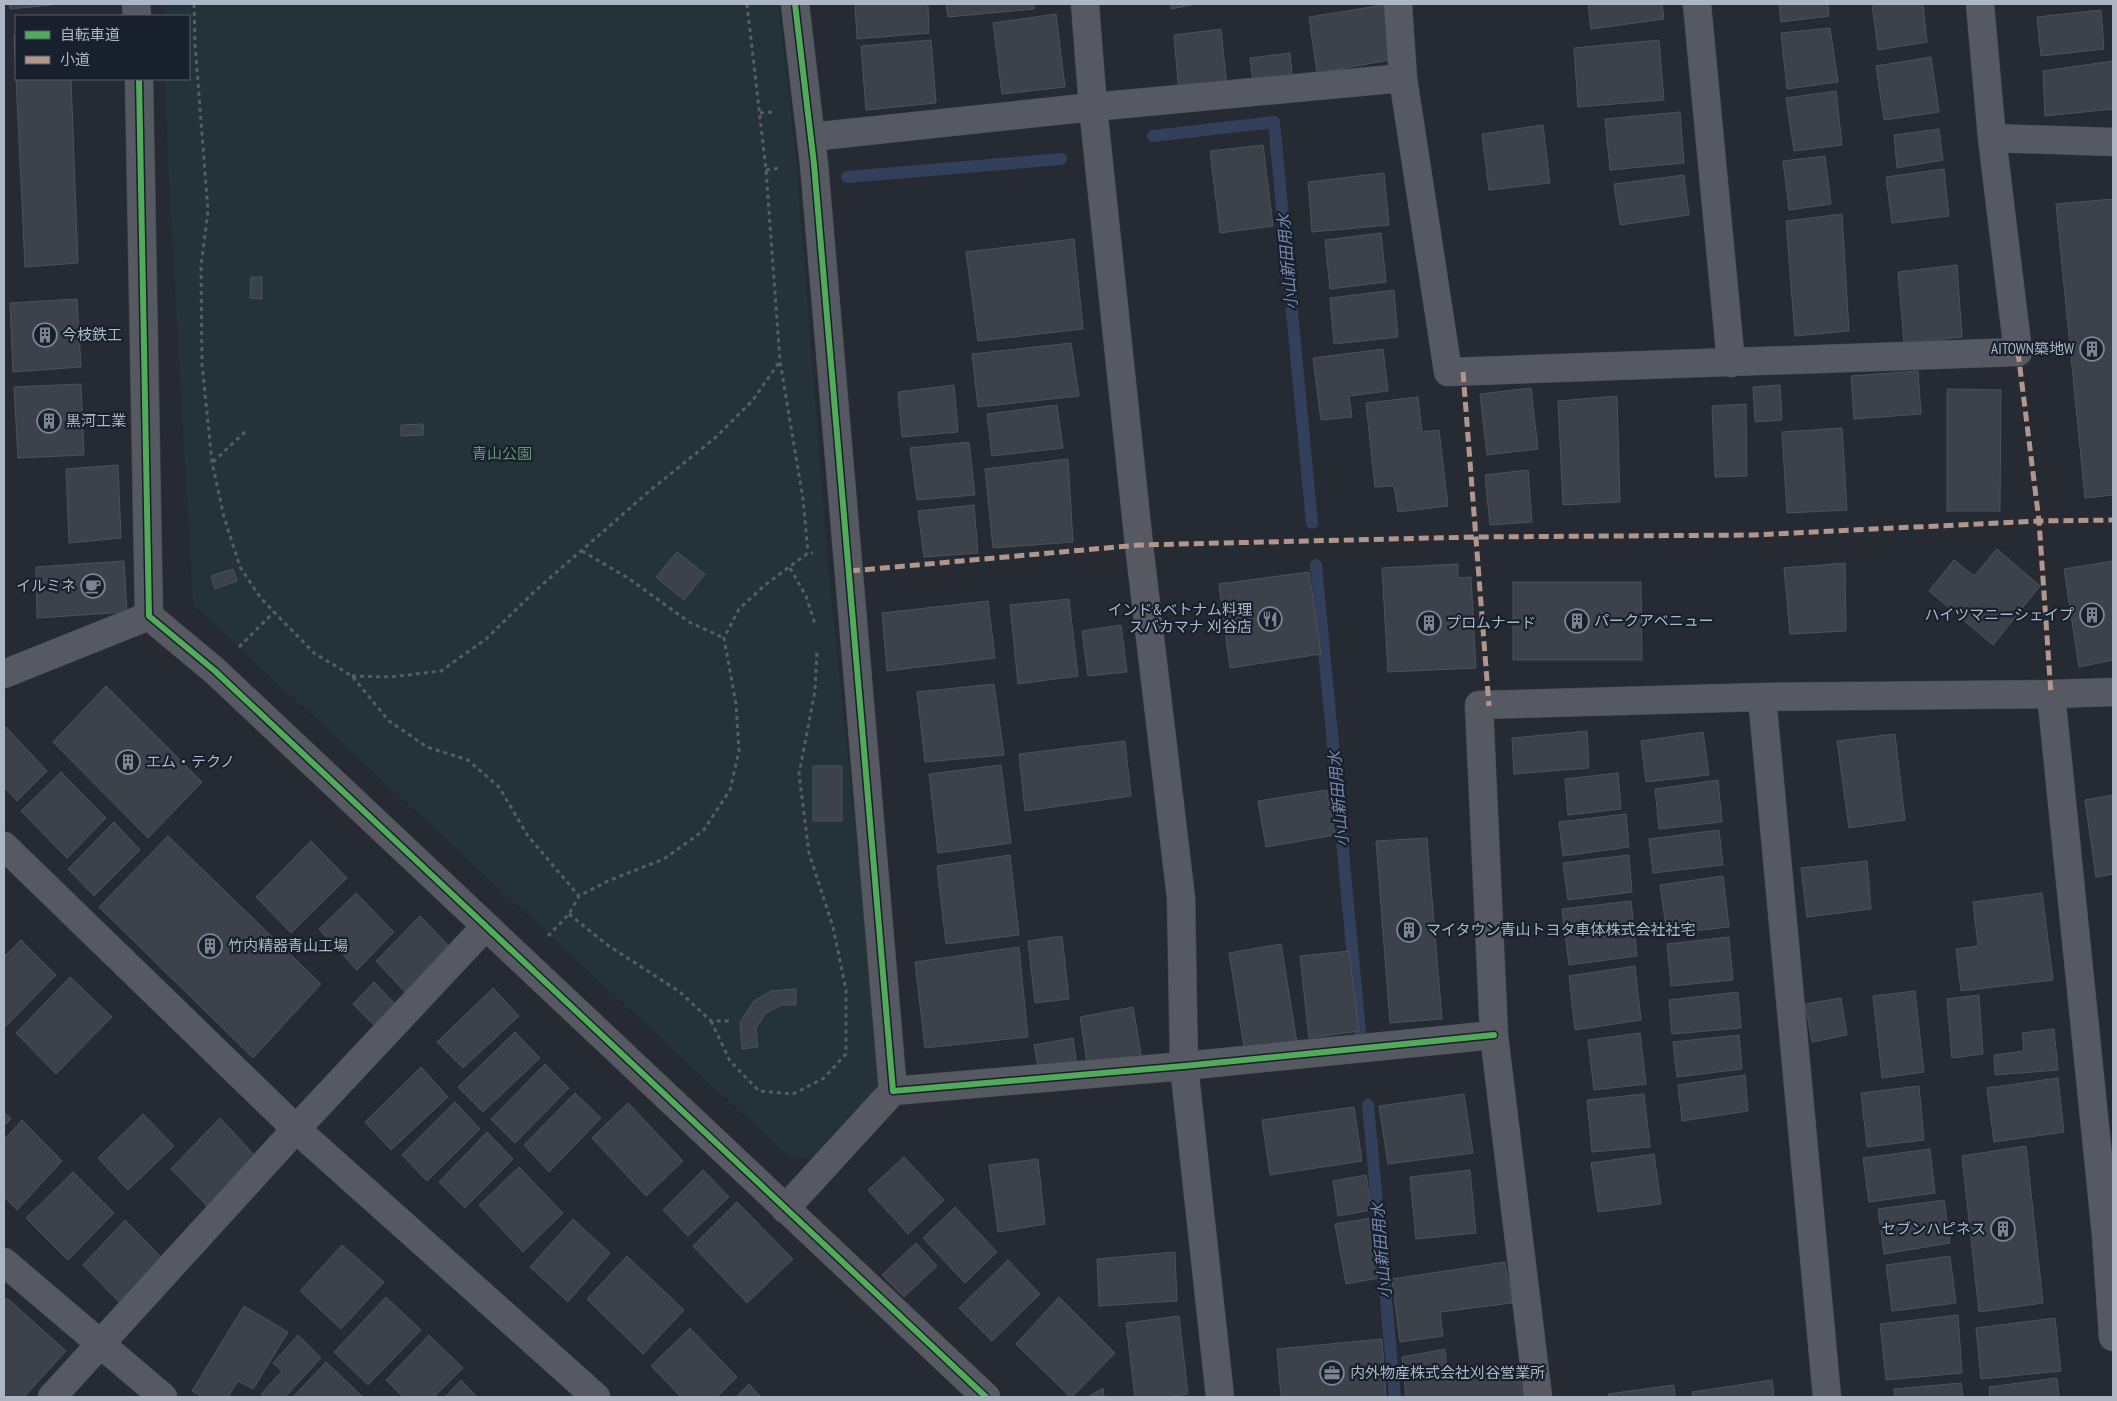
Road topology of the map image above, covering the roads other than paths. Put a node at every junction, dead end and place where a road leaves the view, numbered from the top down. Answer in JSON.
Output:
{"nodes":[{"id":1,"x":795,"y":4,"type":"edge"},
{"id":2,"x":1085,"y":4,"type":"edge"},
{"id":3,"x":1398,"y":4,"type":"edge"},
{"id":4,"x":1697,"y":4,"type":"edge"},
{"id":5,"x":1980,"y":4,"type":"edge"},
{"id":6,"x":1403,"y":78,"type":"junction"},
{"id":7,"x":139,"y":80,"type":"edge"},
{"id":8,"x":1093,"y":107,"type":"junction"},
{"id":9,"x":811,"y":137,"type":"junction"},
{"id":10,"x":1992,"y":138,"type":"junction"},
{"id":11,"x":2113,"y":142,"type":"edge"},
{"id":12,"x":1731,"y":363,"type":"junction"},
{"id":13,"x":149,"y":616,"type":"junction"},
{"id":14,"x":4,"y":674,"type":"edge"},
{"id":15,"x":2113,"y":692,"type":"edge"},
{"id":16,"x":2051,"y":694,"type":"junction"},
{"id":17,"x":1762,"y":697,"type":"junction"},
{"id":18,"x":4,"y":846,"type":"edge"},
{"id":19,"x":486,"y":926,"type":"junction"},
{"id":20,"x":1494,"y":1035,"type":"junction"},
{"id":21,"x":1184,"y":1066,"type":"junction"},
{"id":22,"x":893,"y":1092,"type":"junction"},
{"id":23,"x":296,"y":1128,"type":"junction"},
{"id":24,"x":784,"y":1209,"type":"junction"},
{"id":25,"x":4,"y":1262,"type":"edge"},
{"id":26,"x":2113,"y":1337,"type":"edge"},
{"id":27,"x":100,"y":1344,"type":"junction"},
{"id":28,"x":52,"y":1397,"type":"edge"},
{"id":29,"x":163,"y":1397,"type":"edge"},
{"id":30,"x":596,"y":1397,"type":"edge"},
{"id":31,"x":986,"y":1397,"type":"edge"},
{"id":32,"x":1220,"y":1397,"type":"edge"},
{"id":33,"x":1538,"y":1397,"type":"edge"},
{"id":34,"x":1828,"y":1397,"type":"edge"}],
"edges":[{"from":1,"to":9,"type":"street"},
{"from":2,"to":8,"type":"street"},
{"from":3,"to":6,"type":"street"},
{"from":4,"to":12,"type":"street"},
{"from":5,"to":10,"type":"street"},
{"from":6,"to":8,"type":"street"},
{"from":6,"to":12,"type":"street"},
{"from":7,"to":13,"type":"street"},
{"from":8,"to":9,"type":"street"},
{"from":8,"to":21,"type":"street"},
{"from":9,"to":22,"type":"street"},
{"from":10,"to":11,"type":"street"},
{"from":10,"to":12,"type":"street"},
{"from":13,"to":14,"type":"street"},
{"from":13,"to":19,"type":"street"},
{"from":15,"to":16,"type":"street"},
{"from":16,"to":17,"type":"street"},
{"from":16,"to":26,"type":"street"},
{"from":17,"to":20,"type":"street"},
{"from":17,"to":34,"type":"street"},
{"from":18,"to":23,"type":"street"},
{"from":19,"to":23,"type":"street"},
{"from":19,"to":24,"type":"street"},
{"from":20,"to":21,"type":"street"},
{"from":20,"to":33,"type":"street"},
{"from":21,"to":22,"type":"street"},
{"from":21,"to":32,"type":"street"},
{"from":22,"to":24,"type":"street"},
{"from":23,"to":27,"type":"street"},
{"from":23,"to":30,"type":"street"},
{"from":24,"to":31,"type":"street"},
{"from":25,"to":27,"type":"street"},
{"from":27,"to":28,"type":"street"},
{"from":27,"to":29,"type":"street"}]}
